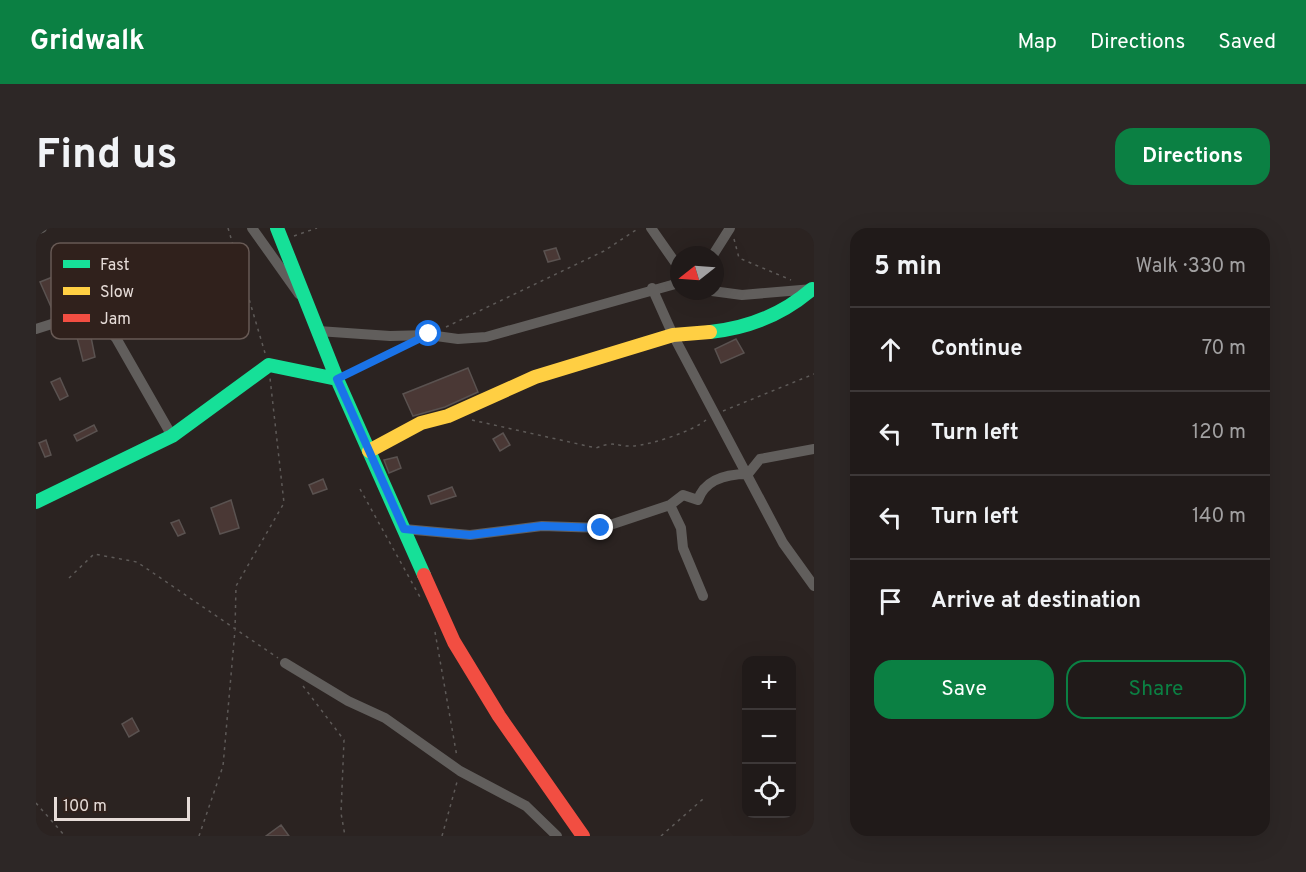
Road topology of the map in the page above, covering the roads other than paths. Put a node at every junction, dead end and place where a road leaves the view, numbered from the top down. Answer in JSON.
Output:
{"nodes":[{"id":1,"x":42,"y":228,"type":"edge"},
{"id":2,"x":252,"y":228,"type":"edge"},
{"id":3,"x":651,"y":228,"type":"edge"},
{"id":4,"x":36,"y":230,"type":"edge"},
{"id":5,"x":732,"y":233,"type":"edge"},
{"id":6,"x":280,"y":234,"type":"edge"},
{"id":7,"x":721,"y":246,"type":"edge"},
{"id":8,"x":670,"y":255,"type":"edge"},
{"id":9,"x":670,"y":285,"type":"edge"},
{"id":10,"x":652,"y":288,"type":"junction"},
{"id":11,"x":813,"y":289,"type":"edge"},
{"id":12,"x":724,"y":293,"type":"edge"},
{"id":13,"x":307,"y":305,"type":"junction"},
{"id":14,"x":51,"y":324,"type":"edge"},
{"id":15,"x":36,"y":329,"type":"edge"},
{"id":16,"x":318,"y":331,"type":"junction"},
{"id":17,"x":673,"y":335,"type":"junction"},
{"id":18,"x":118,"y":339,"type":"edge"},
{"id":19,"x":337,"y":379,"type":"junction"},
{"id":20,"x":172,"y":436,"type":"junction"},
{"id":21,"x":814,"y":449,"type":"edge"},
{"id":22,"x":369,"y":451,"type":"junction"},
{"id":23,"x":748,"y":474,"type":"junction"},
{"id":24,"x":36,"y":502,"type":"edge"},
{"id":25,"x":670,"y":505,"type":"junction"},
{"id":26,"x":404,"y":529,"type":"junction"},
{"id":27,"x":814,"y":586,"type":"edge"},
{"id":28,"x":704,"y":596,"type":"dead end"},
{"id":29,"x":285,"y":663,"type":"road end"},
{"id":30,"x":557,"y":836,"type":"edge"},
{"id":31,"x":583,"y":836,"type":"edge"}],
"edges":[{"from":1,"to":4,"type":"street"},
{"from":2,"to":13,"type":"street"},
{"from":3,"to":8,"type":"street"},
{"from":5,"to":7,"type":"street"},
{"from":6,"to":13,"type":"street"},
{"from":9,"to":10,"type":"street"},
{"from":10,"to":16,"type":"street"},
{"from":10,"to":17,"type":"street"},
{"from":11,"to":12,"type":"street"},
{"from":11,"to":17,"type":"street"},
{"from":13,"to":16,"type":"street"},
{"from":14,"to":15,"type":"street"},
{"from":16,"to":19,"type":"street"},
{"from":17,"to":22,"type":"street"},
{"from":17,"to":23,"type":"street"},
{"from":18,"to":20,"type":"street"},
{"from":19,"to":20,"type":"street"},
{"from":19,"to":22,"type":"street"},
{"from":20,"to":24,"type":"street"},
{"from":21,"to":23,"type":"street"},
{"from":22,"to":26,"type":"street"},
{"from":23,"to":25,"type":"street"},
{"from":23,"to":27,"type":"street"},
{"from":25,"to":26,"type":"street"},
{"from":25,"to":28,"type":"street"},
{"from":26,"to":31,"type":"street"},
{"from":29,"to":30,"type":"street"}]}
